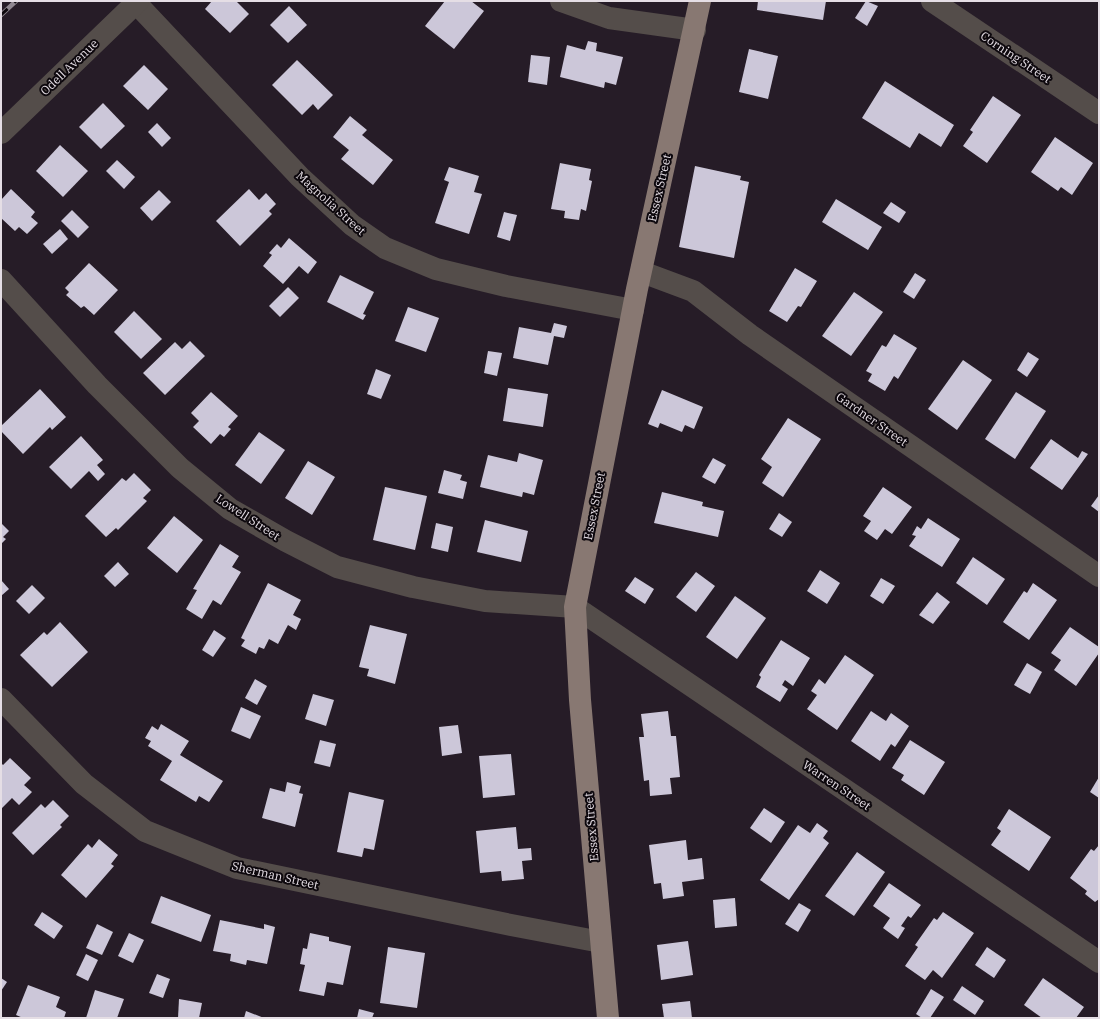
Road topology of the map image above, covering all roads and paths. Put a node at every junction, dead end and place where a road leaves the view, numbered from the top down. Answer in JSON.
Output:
{"nodes":[{"id":1,"x":561,"y":1,"type":"edge"},
{"id":2,"x":700,"y":1,"type":"edge"},
{"id":3,"x":932,"y":1,"type":"edge"},
{"id":4,"x":137,"y":2,"type":"edge"},
{"id":5,"x":695,"y":30,"type":"junction"},
{"id":6,"x":1099,"y":113,"type":"edge"},
{"id":7,"x":1,"y":133,"type":"edge"},
{"id":8,"x":642,"y":272,"type":"junction"},
{"id":9,"x":1,"y":280,"type":"edge"},
{"id":10,"x":633,"y":310,"type":"junction"},
{"id":11,"x":1099,"y":576,"type":"edge"},
{"id":12,"x":575,"y":607,"type":"junction"},
{"id":13,"x":1,"y":699,"type":"edge"},
{"id":14,"x":601,"y":942,"type":"junction"},
{"id":15,"x":1099,"y":962,"type":"edge"},
{"id":16,"x":608,"y":1018,"type":"edge"}],
"edges":[{"from":1,"to":5,"type":"street"},
{"from":2,"to":5,"type":"main road","name":"Essex Street"},
{"from":3,"to":6,"type":"street","name":"Corning Street"},
{"from":4,"to":7,"type":"street","name":"Odell Avenue"},
{"from":4,"to":10,"type":"street","name":"Magnolia Street"},
{"from":5,"to":8,"type":"main road","name":"Essex Street"},
{"from":8,"to":10,"type":"main road","name":"Essex Street"},
{"from":8,"to":11,"type":"street","name":"Gardner Street"},
{"from":9,"to":12,"type":"street","name":"Lowell Street"},
{"from":10,"to":12,"type":"main road","name":"Essex Street"},
{"from":12,"to":14,"type":"main road","name":"Essex Street"},
{"from":12,"to":15,"type":"street","name":"Warren Street"},
{"from":13,"to":14,"type":"street","name":"Sherman Street"},
{"from":14,"to":16,"type":"main road","name":"Essex Street"}]}
